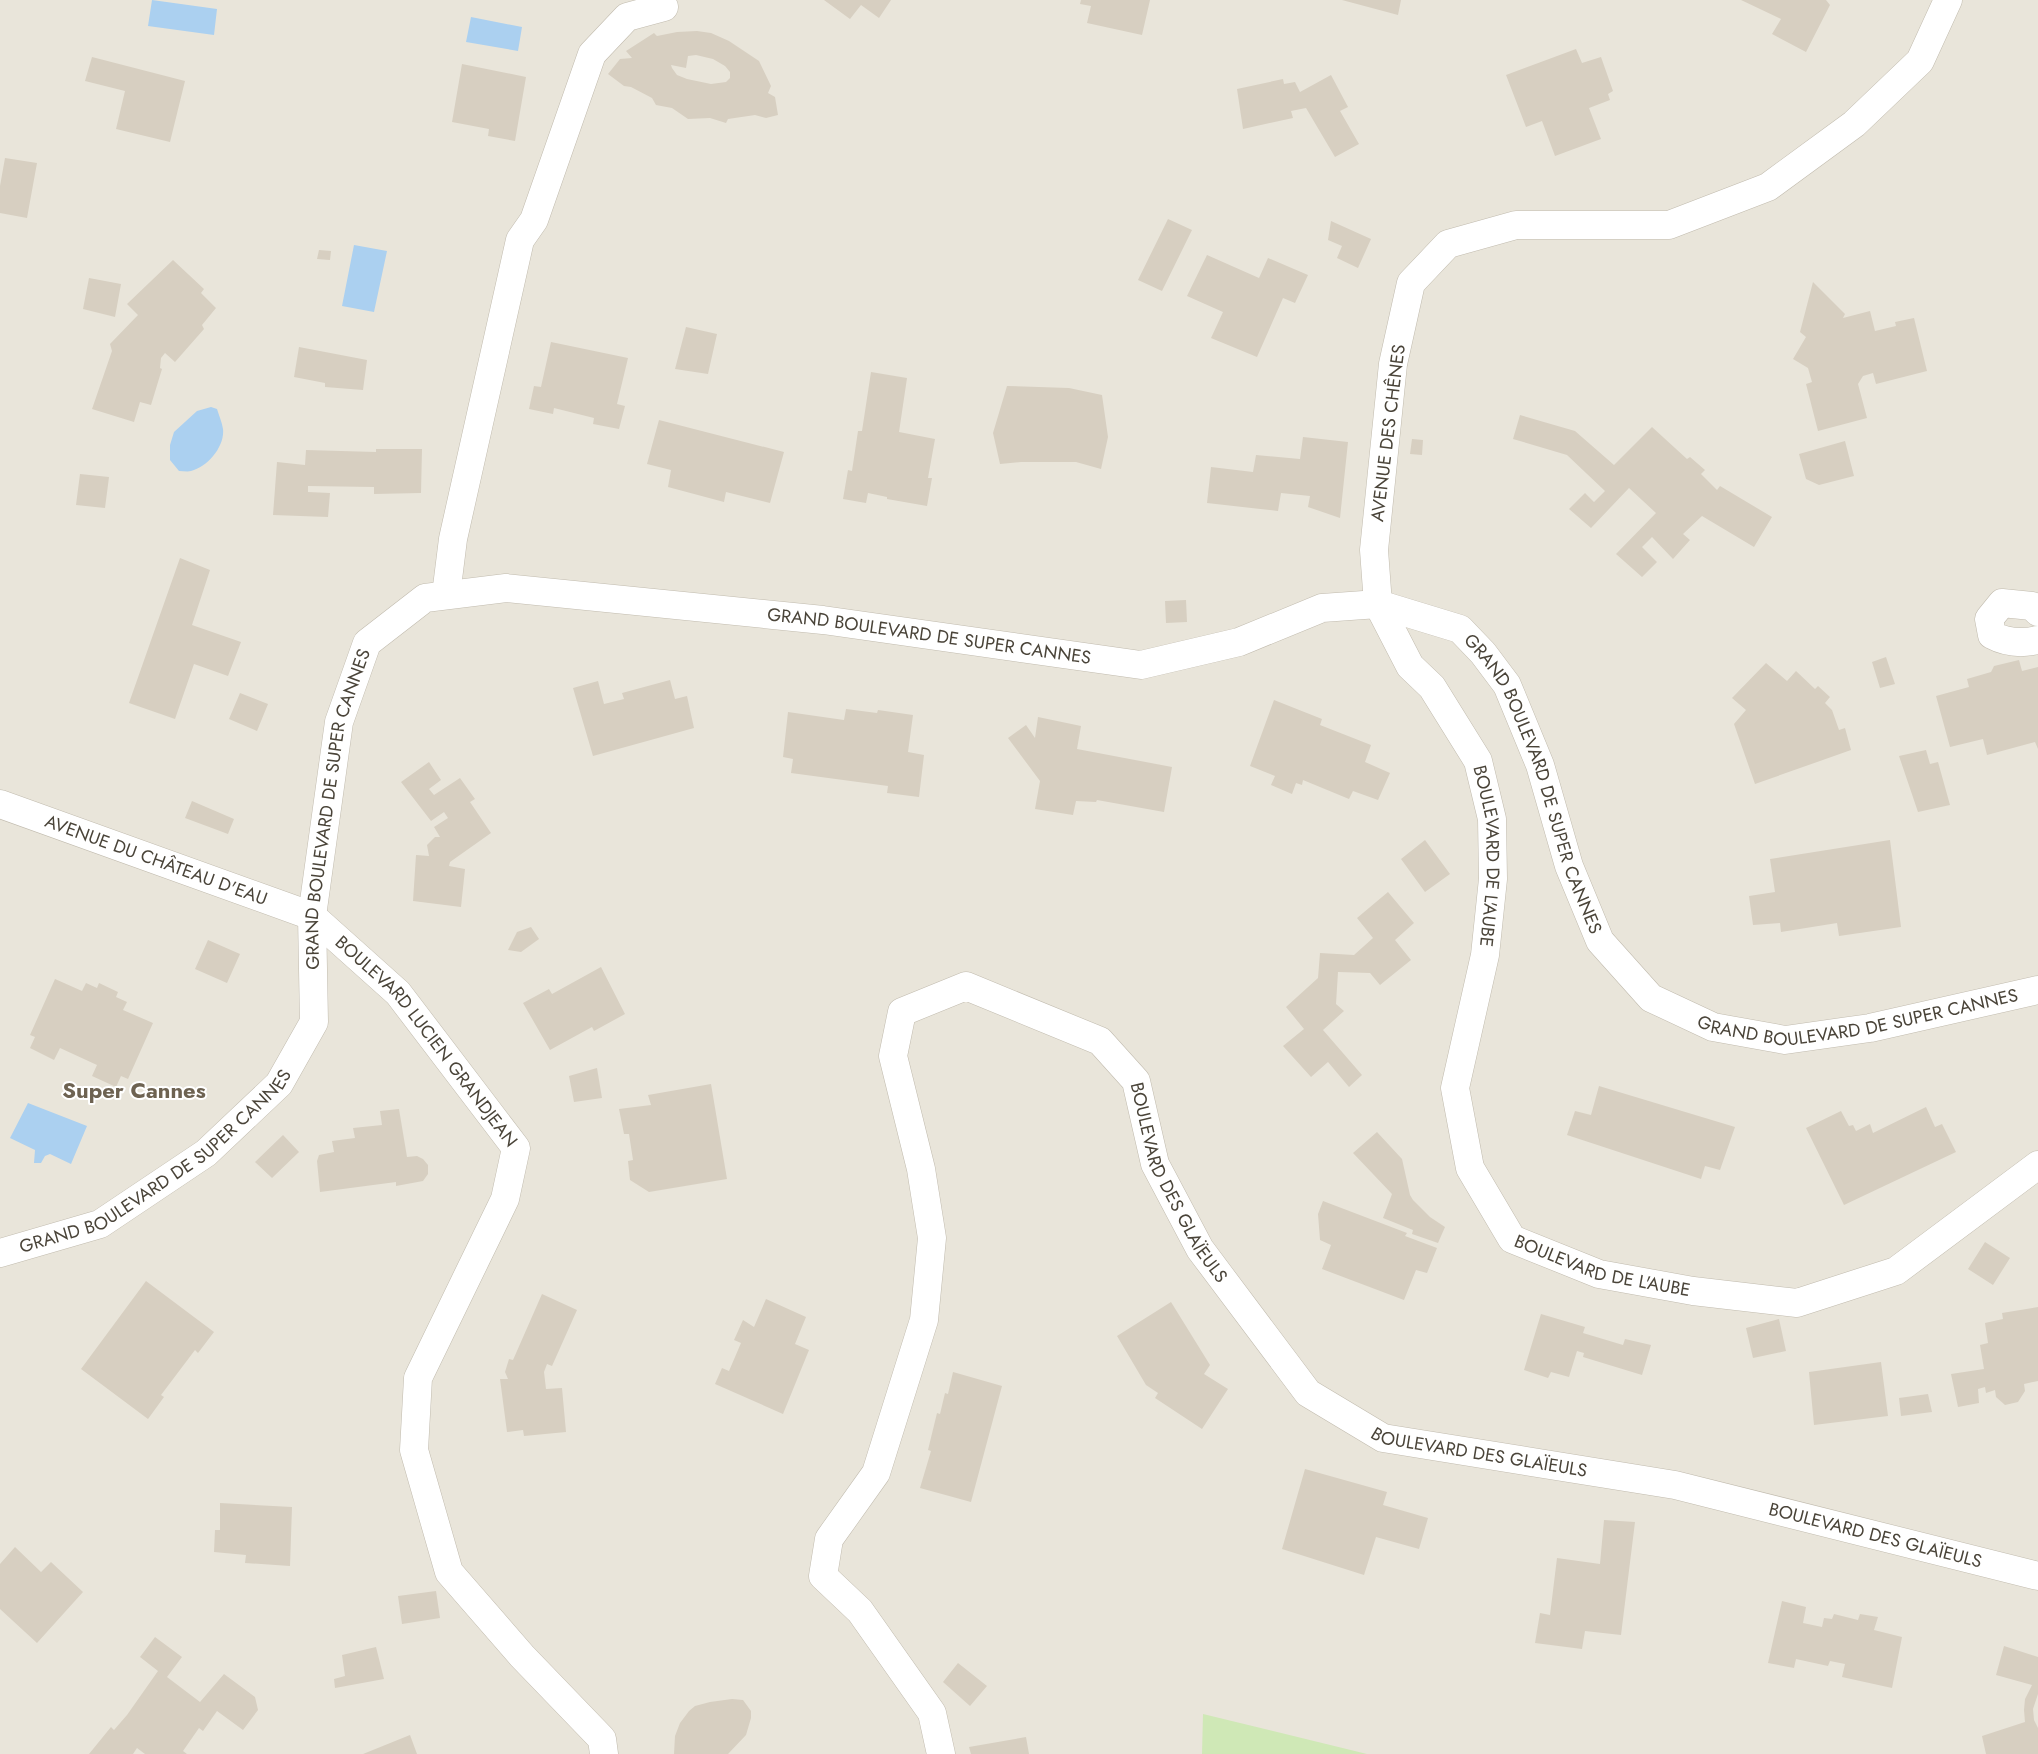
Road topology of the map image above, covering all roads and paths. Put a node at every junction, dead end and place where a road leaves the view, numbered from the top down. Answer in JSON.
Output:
{"nodes":[{"id":1,"x":1948,"y":0,"type":"edge"},
{"id":2,"x":664,"y":7,"type":"dead end"},
{"id":3,"x":446,"y":596,"type":"junction"},
{"id":4,"x":1378,"y":604,"type":"junction"},
{"id":5,"x":2038,"y":612,"type":"edge"},
{"id":6,"x":2038,"y":640,"type":"edge"},
{"id":7,"x":0,"y":804,"type":"edge"},
{"id":8,"x":312,"y":916,"type":"junction"},
{"id":9,"x":2038,"y":990,"type":"edge"},
{"id":10,"x":2038,"y":1165,"type":"edge"},
{"id":11,"x":0,"y":1253,"type":"edge"},
{"id":12,"x":2038,"y":1576,"type":"edge"},
{"id":13,"x":604,"y":1754,"type":"edge"},
{"id":14,"x":941,"y":1754,"type":"edge"}],
"edges":[{"from":1,"to":4,"type":"street","name":"AVENUE DES CHÊNES"},
{"from":2,"to":3,"type":"street"},
{"from":3,"to":4,"type":"street","name":"GRAND BOULEVARD DE SUPER CANNES"},
{"from":3,"to":8,"type":"street","name":"GRAND BOULEVARD DE SUPER CANNES"},
{"from":4,"to":9,"type":"street","name":"GRAND BOULEVARD DE SUPER CANNES"},
{"from":4,"to":10,"type":"street","name":"BOULEVARD DE L'AUBE"},
{"from":5,"to":6,"type":"street"},
{"from":7,"to":8,"type":"street","name":"AVENUE DU CHÂTEAU D'EAU"},
{"from":8,"to":11,"type":"street","name":"GRAND BOULEVARD DE SUPER CANNES"},
{"from":8,"to":13,"type":"street","name":"BOULEVARD LUCIEN GRANDJEAN"},
{"from":12,"to":14,"type":"street","name":"BOULEVARD DES GLAÏEULS"}]}
